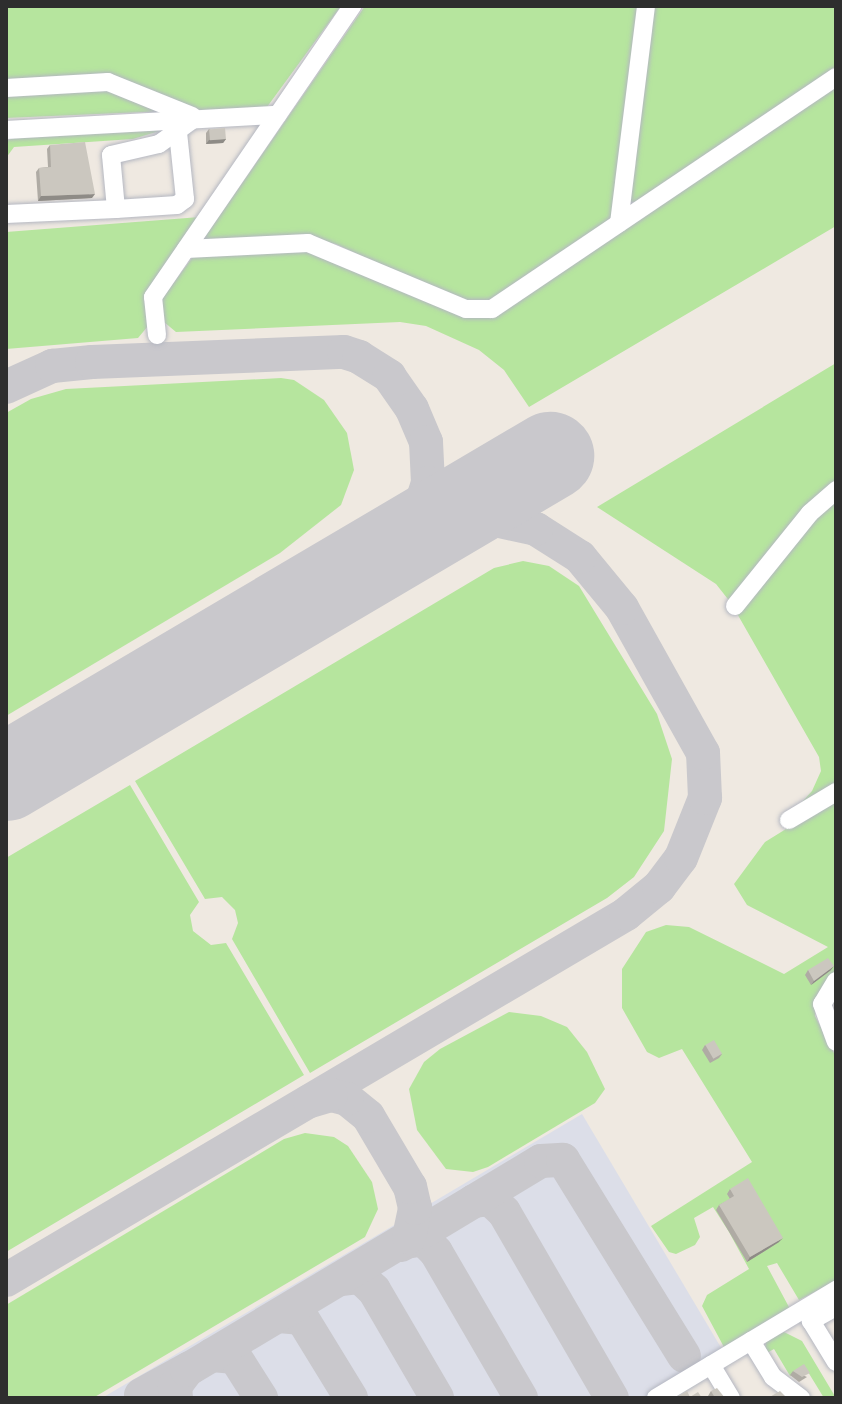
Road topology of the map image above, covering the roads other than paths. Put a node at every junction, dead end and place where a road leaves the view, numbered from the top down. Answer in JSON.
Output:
{"nodes":[{"id":1,"x":352,"y":6,"type":"edge"},
{"id":2,"x":646,"y":6,"type":"edge"},
{"id":3,"x":836,"y":77,"type":"edge"},
{"id":4,"x":6,"y":88,"type":"edge"},
{"id":5,"x":278,"y":115,"type":"junction"},
{"id":6,"x":195,"y":118,"type":"junction"},
{"id":7,"x":6,"y":130,"type":"edge"},
{"id":8,"x":178,"y":132,"type":"junction"},
{"id":9,"x":116,"y":209,"type":"junction"},
{"id":10,"x":6,"y":214,"type":"edge"},
{"id":11,"x":619,"y":223,"type":"junction"},
{"id":12,"x":186,"y":249,"type":"junction"},
{"id":13,"x":157,"y":335,"type":"dead end"},
{"id":14,"x":836,"y":490,"type":"edge"},
{"id":15,"x":735,"y":606,"type":"dead end"},
{"id":16,"x":836,"y":792,"type":"edge"},
{"id":17,"x":789,"y":820,"type":"dead end"},
{"id":18,"x":836,"y":981,"type":"edge"},
{"id":19,"x":836,"y":1042,"type":"edge"},
{"id":20,"x":836,"y":1290,"type":"edge"},
{"id":21,"x":836,"y":1307,"type":"edge"},
{"id":22,"x":811,"y":1321,"type":"junction"},
{"id":23,"x":778,"y":1325,"type":"junction"},
{"id":24,"x":751,"y":1341,"type":"junction"},
{"id":25,"x":836,"y":1362,"type":"edge"},
{"id":26,"x":711,"y":1365,"type":"junction"},
{"id":27,"x":656,"y":1398,"type":"edge"},
{"id":28,"x":731,"y":1398,"type":"edge"},
{"id":29,"x":801,"y":1398,"type":"edge"}],
"edges":[{"from":1,"to":5,"type":"lane"},
{"from":2,"to":11,"type":"lane"},
{"from":3,"to":11,"type":"lane"},
{"from":4,"to":6,"type":"lane"},
{"from":5,"to":6,"type":"lane"},
{"from":5,"to":12,"type":"lane"},
{"from":6,"to":7,"type":"lane"},
{"from":6,"to":8,"type":"lane"},
{"from":8,"to":9,"type":"lane"},
{"from":8,"to":9,"type":"lane"},
{"from":9,"to":10,"type":"lane"},
{"from":11,"to":12,"type":"lane"},
{"from":12,"to":13,"type":"lane"},
{"from":14,"to":15,"type":"lane"},
{"from":16,"to":17,"type":"lane"},
{"from":18,"to":19,"type":"lane"},
{"from":20,"to":23,"type":"lane"},
{"from":21,"to":22,"type":"lane"},
{"from":22,"to":23,"type":"lane"},
{"from":22,"to":25,"type":"lane"},
{"from":23,"to":24,"type":"lane"},
{"from":24,"to":26,"type":"lane"},
{"from":24,"to":29,"type":"lane"},
{"from":26,"to":27,"type":"lane"},
{"from":26,"to":28,"type":"lane"}]}
